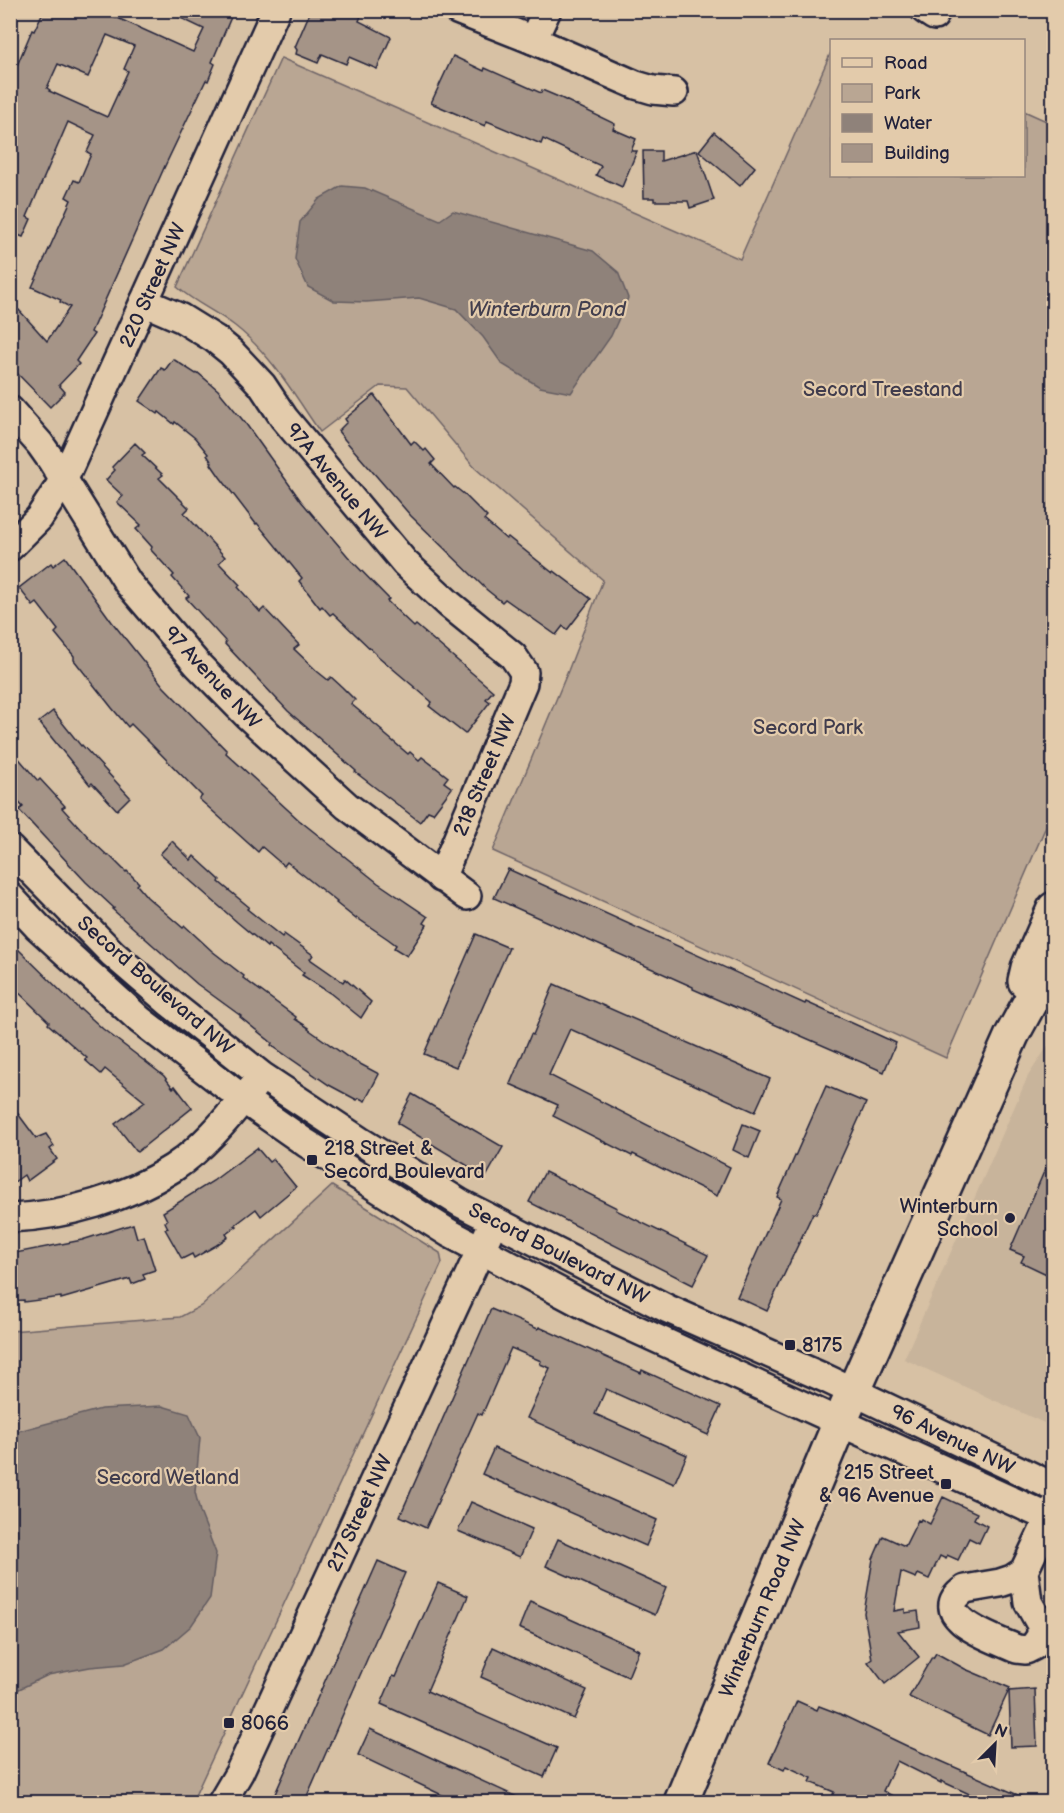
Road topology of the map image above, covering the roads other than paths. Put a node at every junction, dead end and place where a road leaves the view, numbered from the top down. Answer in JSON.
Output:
{"nodes":[{"id":1,"x":276,"y":10,"type":"edge"},
{"id":2,"x":457,"y":10,"type":"edge"},
{"id":3,"x":547,"y":10,"type":"edge"},
{"id":4,"x":533,"y":40,"type":"junction"},
{"id":5,"x":674,"y":92,"type":"dead end"},
{"id":6,"x":144,"y":302,"type":"junction"},
{"id":7,"x":10,"y":410,"type":"edge"},
{"id":8,"x":63,"y":481,"type":"junction"},
{"id":9,"x":10,"y":547,"type":"edge"},
{"id":10,"x":524,"y":672,"type":"joint"},
{"id":11,"x":10,"y":849,"type":"edge"},
{"id":12,"x":441,"y":878,"type":"junction"},
{"id":13,"x":467,"y":896,"type":"dead end"},
{"id":14,"x":10,"y":897,"type":"edge"},
{"id":15,"x":1053,"y":909,"type":"edge"},
{"id":16,"x":1053,"y":958,"type":"edge"},
{"id":17,"x":1019,"y":1019,"type":"junction"},
{"id":18,"x":262,"y":1076,"type":"junction"},
{"id":19,"x":243,"y":1100,"type":"junction"},
{"id":20,"x":10,"y":1218,"type":"edge"},
{"id":21,"x":494,"y":1222,"type":"junction"},
{"id":22,"x":480,"y":1250,"type":"junction"},
{"id":23,"x":854,"y":1392,"type":"junction"},
{"id":24,"x":840,"y":1422,"type":"junction"},
{"id":25,"x":1053,"y":1487,"type":"edge"},
{"id":26,"x":1052,"y":1515,"type":"edge"},
{"id":27,"x":1024,"y":1571,"type":"dead end"},
{"id":28,"x":222,"y":1803,"type":"edge"},
{"id":29,"x":681,"y":1803,"type":"edge"}],
"edges":[{"from":1,"to":6,"type":"street","name":"220 Street NW"},
{"from":2,"to":4,"type":"street"},
{"from":3,"to":4,"type":"street"},
{"from":4,"to":5,"type":"street"},
{"from":6,"to":8,"type":"street","name":"220 Street NW"},
{"from":6,"to":10,"type":"street","name":"97A Avenue NW"},
{"from":7,"to":8,"type":"street","name":"97 Avenue NW"},
{"from":8,"to":9,"type":"street","name":"220 Street NW"},
{"from":8,"to":12,"type":"street","name":"97 Avenue NW"},
{"from":10,"to":12,"type":"street","name":"218 Street NW"},
{"from":11,"to":18,"type":"street","name":"Secord Boulevard NW"},
{"from":12,"to":13,"type":"street","name":"97 Avenue NW"},
{"from":14,"to":19,"type":"street","name":"Secord Boulevard NW"},
{"from":15,"to":17,"type":"main road","name":"Winterburn Road NW"},
{"from":16,"to":17,"type":"main road","name":"Winterburn Road NW"},
{"from":17,"to":23,"type":"main road","name":"Winterburn Road NW"},
{"from":18,"to":19,"type":"street"},
{"from":18,"to":21,"type":"street","name":"Secord Boulevard NW"},
{"from":19,"to":20,"type":"street"},
{"from":19,"to":22,"type":"street","name":"Secord Boulevard NW"},
{"from":21,"to":22,"type":"street","name":"217 Street NW"},
{"from":21,"to":23,"type":"street","name":"Secord Boulevard NW"},
{"from":22,"to":24,"type":"street","name":"Secord Boulevard NW"},
{"from":22,"to":28,"type":"street","name":"217 Street NW"},
{"from":23,"to":24,"type":"main road","name":"Winterburn Road NW"},
{"from":23,"to":25,"type":"street","name":"96 Avenue NW"},
{"from":24,"to":26,"type":"street","name":"96 Avenue NW"},
{"from":24,"to":29,"type":"main road","name":"Winterburn Road NW"},
{"from":26,"to":27,"type":"street","name":"96 Avenue NW"}]}
